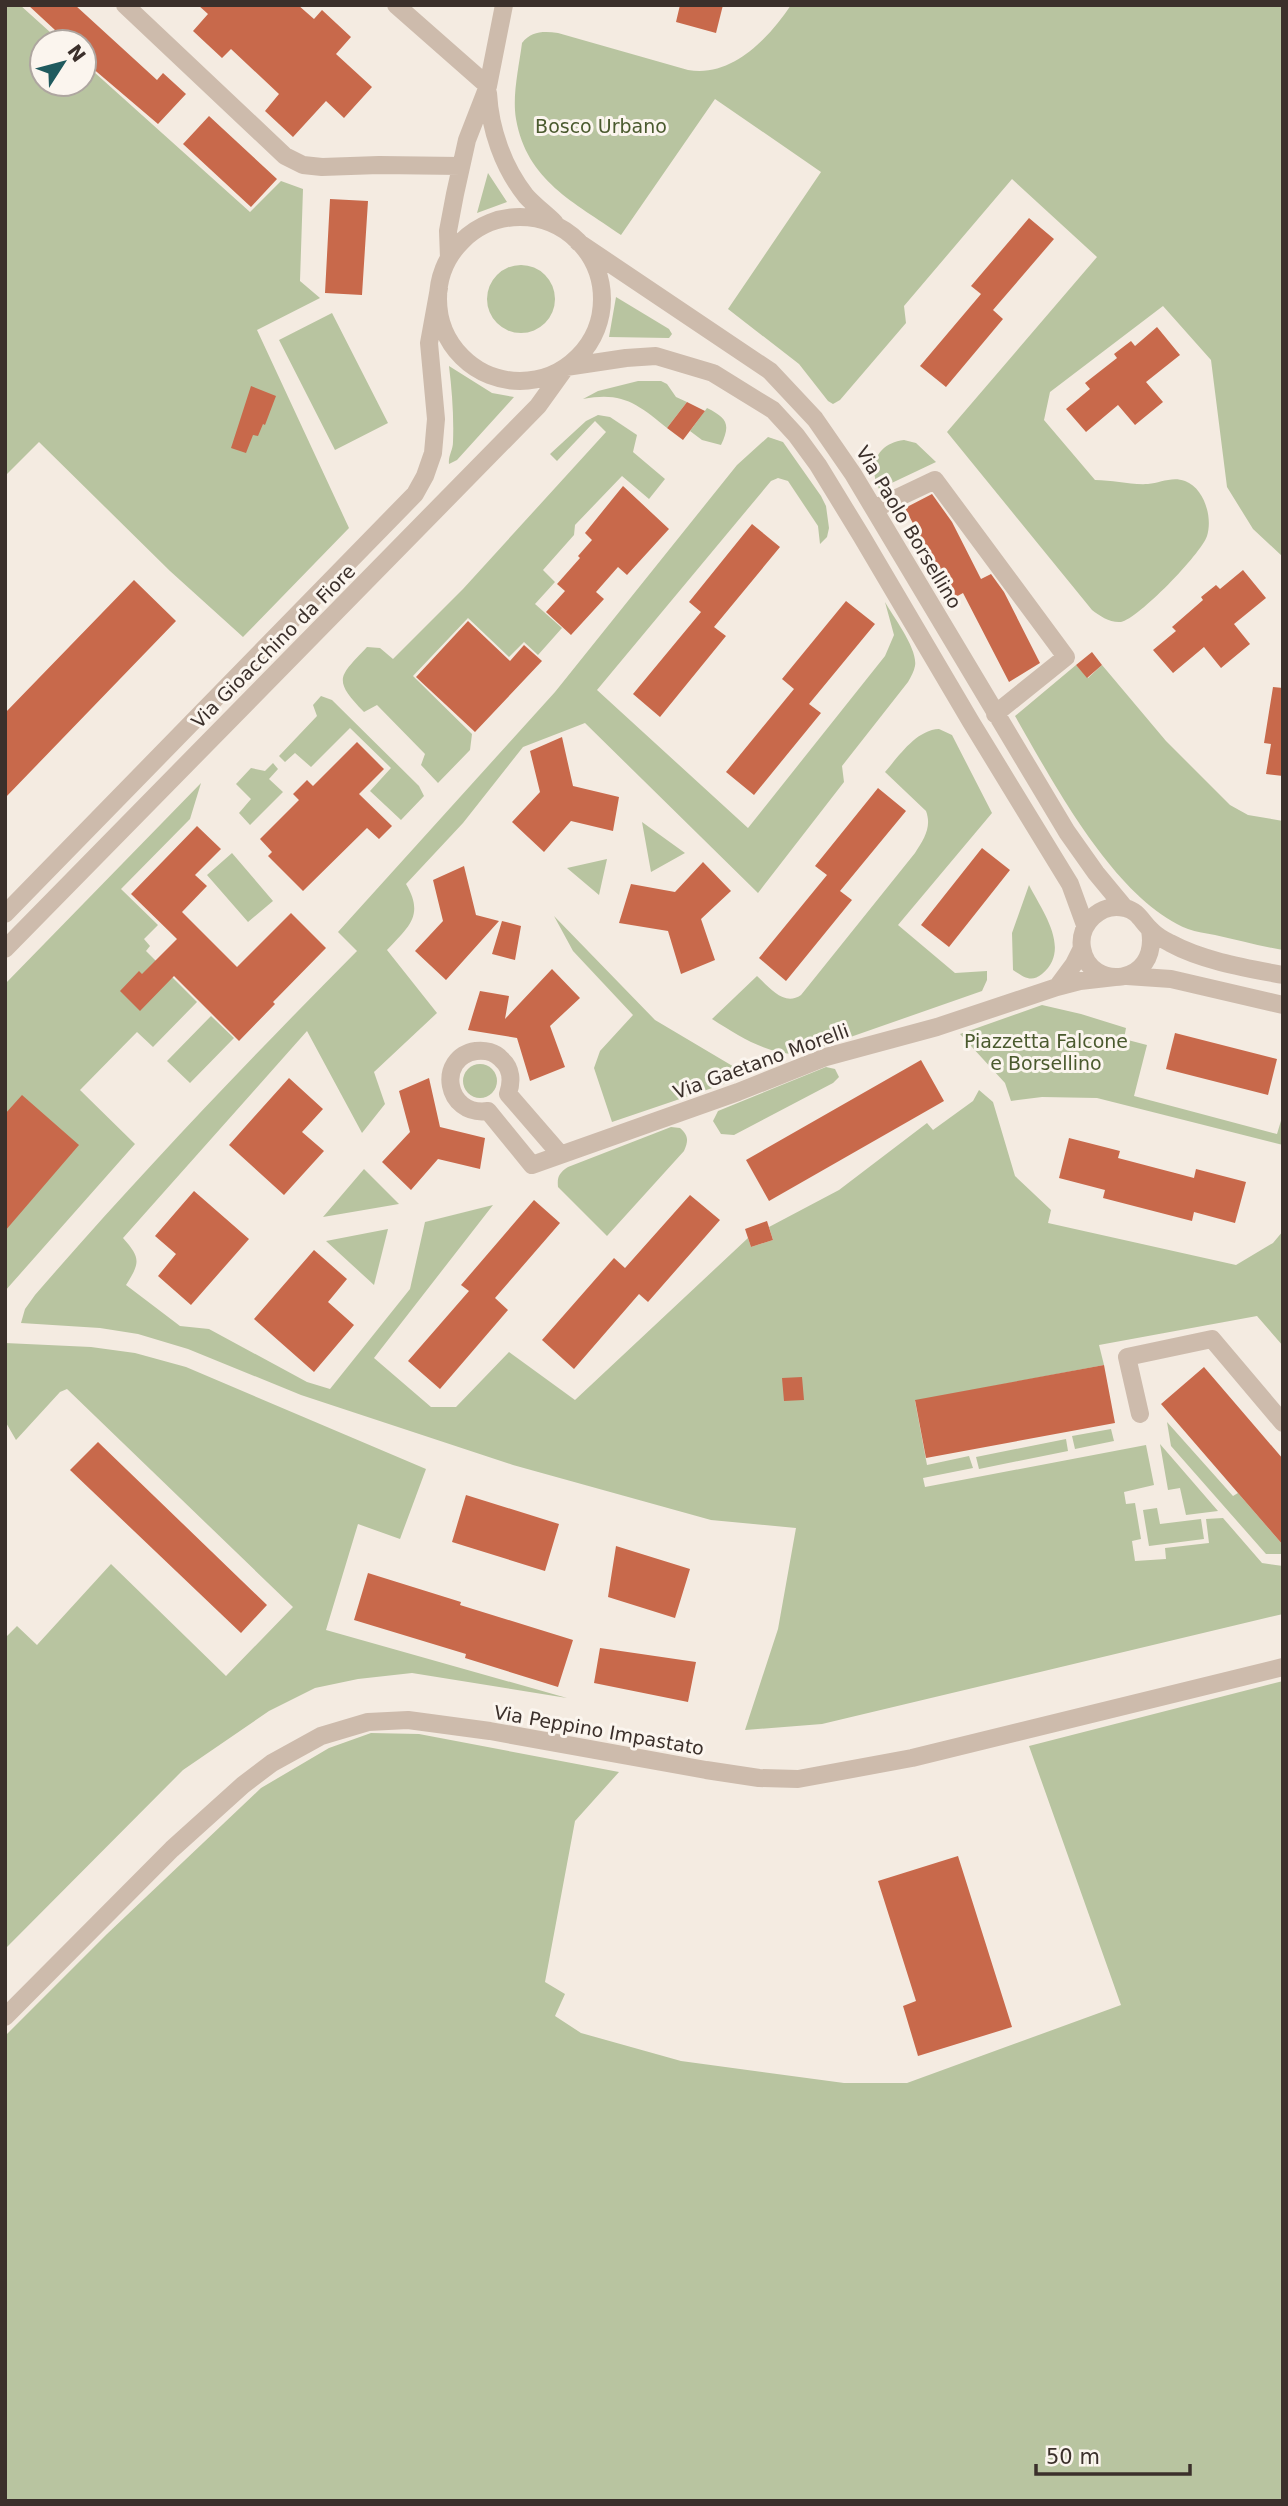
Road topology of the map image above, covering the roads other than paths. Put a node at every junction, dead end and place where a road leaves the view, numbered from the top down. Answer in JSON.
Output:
{"nodes":[{"id":1,"x":125,"y":5,"type":"edge"},
{"id":2,"x":396,"y":5,"type":"edge"},
{"id":3,"x":505,"y":5,"type":"edge"},
{"id":4,"x":488,"y":86,"type":"junction"},
{"id":5,"x":461,"y":166,"type":"junction"},
{"id":6,"x":560,"y":228,"type":"junction"},
{"id":7,"x":579,"y":242,"type":"junction"},
{"id":8,"x":449,"y":258,"type":"junction"},
{"id":9,"x":439,"y":288,"type":"junction"},
{"id":10,"x":566,"y":368,"type":"junction"},
{"id":11,"x":874,"y":509,"type":"junction"},
{"id":12,"x":995,"y":715,"type":"junction"},
{"id":13,"x":1125,"y":908,"type":"junction"},
{"id":14,"x":5,"y":914,"type":"edge"},
{"id":15,"x":1085,"y":925,"type":"junction"},
{"id":16,"x":1150,"y":930,"type":"junction"},
{"id":17,"x":1082,"y":948,"type":"junction"},
{"id":18,"x":5,"y":949,"type":"edge"},
{"id":19,"x":1283,"y":975,"type":"edge"},
{"id":20,"x":1121,"y":977,"type":"junction"},
{"id":21,"x":1057,"y":987,"type":"junction"},
{"id":22,"x":1283,"y":1005,"type":"edge"},
{"id":23,"x":560,"y":1154,"type":"junction"},
{"id":24,"x":1140,"y":1414,"type":"dead end"},
{"id":25,"x":1283,"y":1423,"type":"edge"},
{"id":26,"x":1283,"y":1667,"type":"edge"},
{"id":27,"x":5,"y":2017,"type":"edge"}],
"edges":[{"from":1,"to":5,"type":"street"},
{"from":2,"to":4,"type":"street"},
{"from":3,"to":4,"type":"street"},
{"from":4,"to":5,"type":"street"},
{"from":4,"to":6,"type":"street"},
{"from":5,"to":8,"type":"street"},
{"from":6,"to":7,"type":"street"},
{"from":6,"to":8,"type":"street"},
{"from":7,"to":10,"type":"street"},
{"from":7,"to":11,"type":"street","name":"Via Paolo Borsellino"},
{"from":8,"to":9,"type":"street"},
{"from":9,"to":10,"type":"street"},
{"from":9,"to":14,"type":"street","name":"Via Gioacchino da Fiore"},
{"from":10,"to":15,"type":"street"},
{"from":10,"to":18,"type":"street","name":"Via Gioacchino da Fiore"},
{"from":11,"to":12,"type":"street","name":"Via Paolo Borsellino"},
{"from":11,"to":12,"type":"street"},
{"from":12,"to":13,"type":"street","name":"Via Paolo Borsellino"},
{"from":13,"to":15,"type":"street"},
{"from":13,"to":16,"type":"street"},
{"from":15,"to":17,"type":"street"},
{"from":16,"to":19,"type":"street"},
{"from":16,"to":20,"type":"street"},
{"from":17,"to":20,"type":"street"},
{"from":17,"to":21,"type":"street"},
{"from":20,"to":21,"type":"street","name":"Via Gaetano Morelli"},
{"from":20,"to":22,"type":"street","name":"Via Gaetano Morelli"},
{"from":21,"to":23,"type":"street","name":"Via Gaetano Morelli"},
{"from":23,"to":23,"type":"street","name":"Via Gaetano Morelli"},
{"from":24,"to":25,"type":"street"},
{"from":26,"to":27,"type":"street","name":"Via Peppino Impastato"}]}
